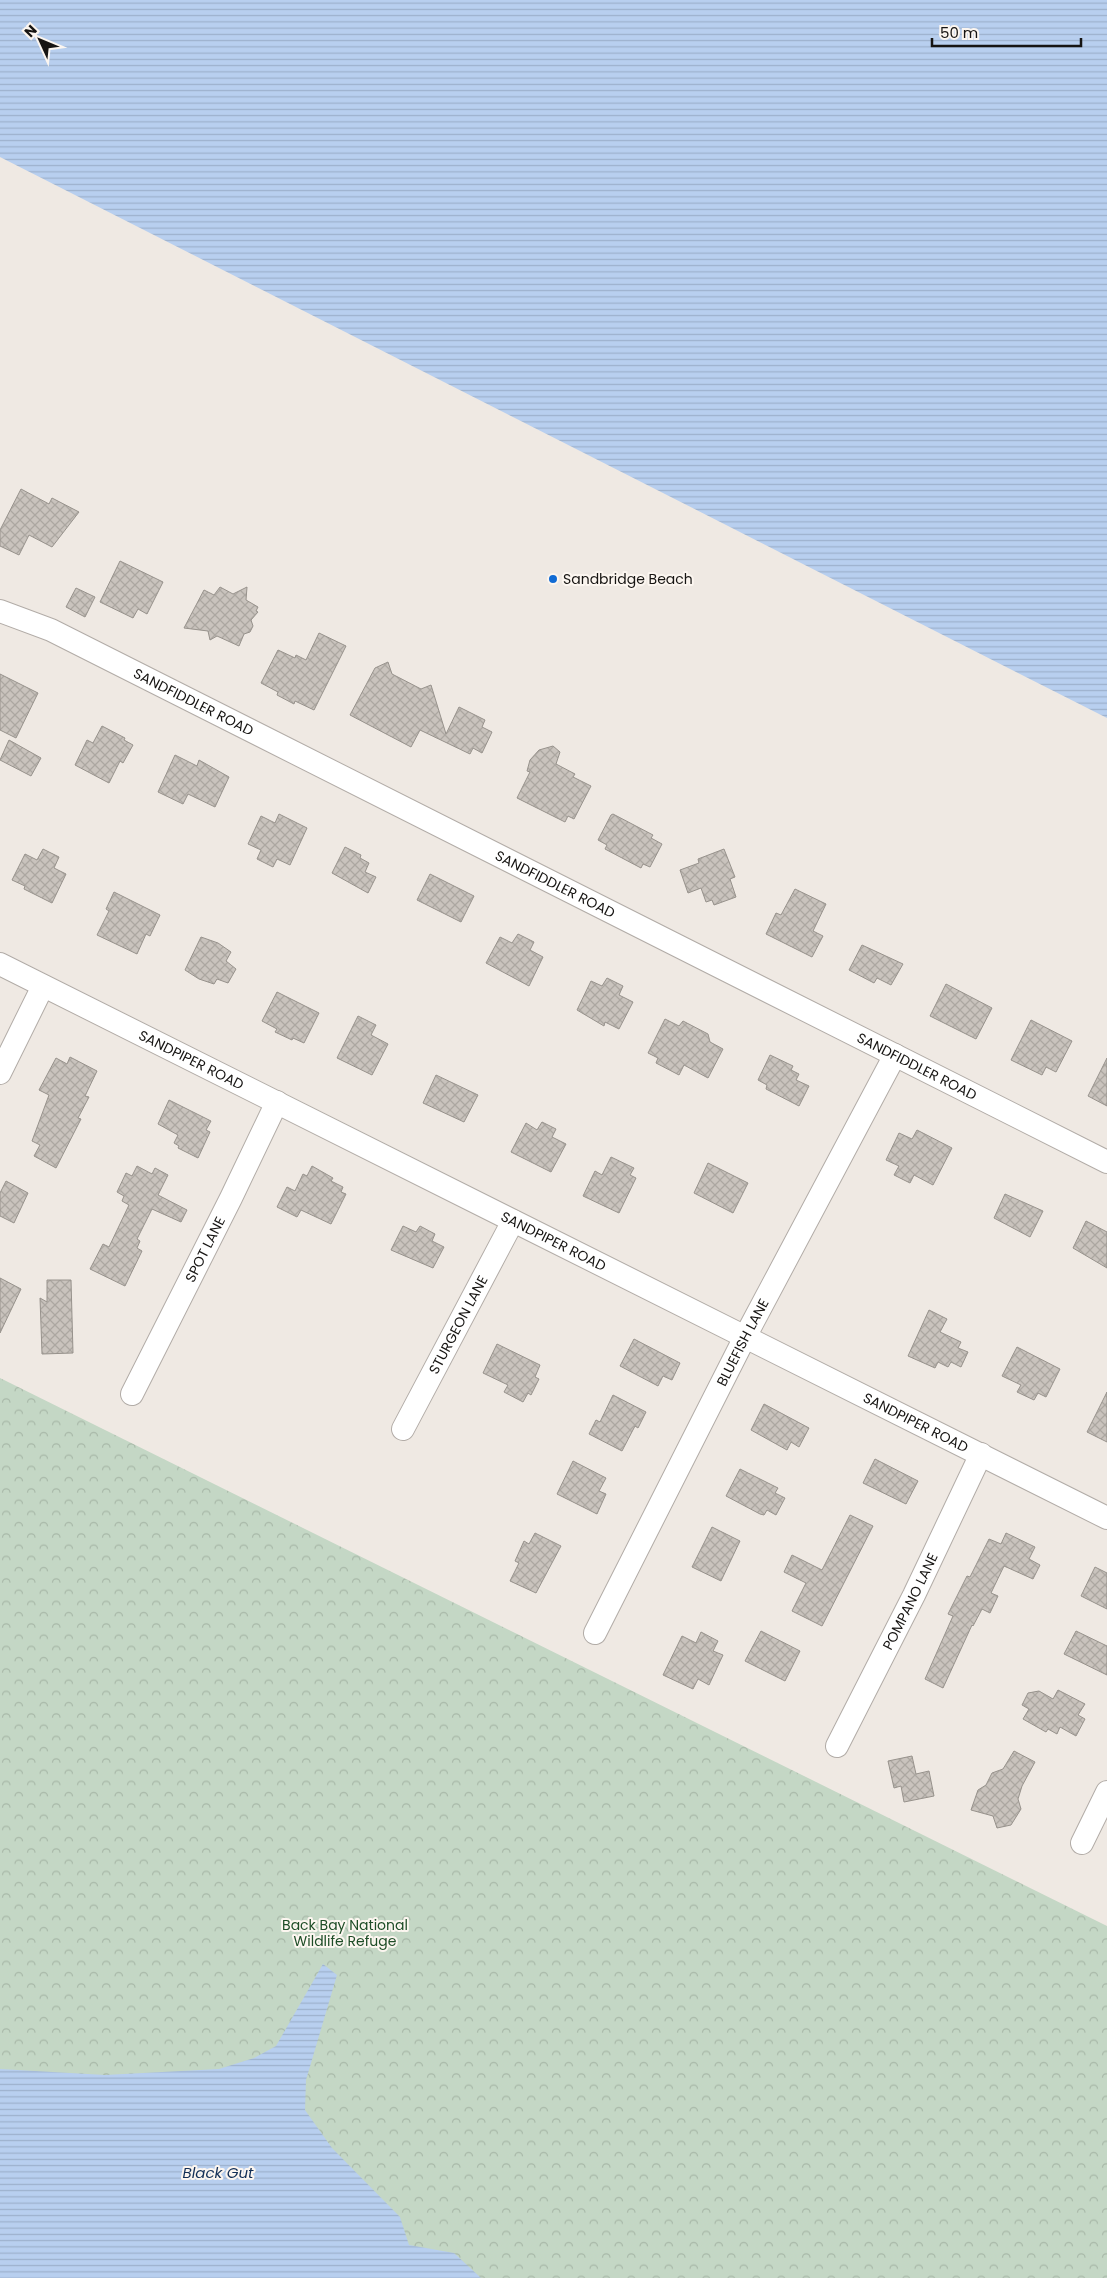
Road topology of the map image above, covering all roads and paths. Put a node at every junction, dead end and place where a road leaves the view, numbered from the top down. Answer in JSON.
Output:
{"nodes":[{"id":1,"x":0,"y":611,"type":"edge"},
{"id":2,"x":0,"y":964,"type":"edge"},
{"id":3,"x":43,"y":986,"type":"junction"},
{"id":4,"x":895,"y":1054,"type":"junction"},
{"id":5,"x":0,"y":1073,"type":"edge"},
{"id":6,"x":276,"y":1102,"type":"junction"},
{"id":7,"x":1107,"y":1162,"type":"edge"},
{"id":8,"x":512,"y":1221,"type":"junction"},
{"id":9,"x":745,"y":1337,"type":"junction"},
{"id":10,"x":132,"y":1394,"type":"dead end"},
{"id":11,"x":403,"y":1429,"type":"dead end"},
{"id":12,"x":981,"y":1454,"type":"junction"},
{"id":13,"x":1107,"y":1518,"type":"edge"},
{"id":14,"x":595,"y":1634,"type":"dead end"},
{"id":15,"x":837,"y":1746,"type":"dead end"},
{"id":16,"x":1107,"y":1792,"type":"edge"},
{"id":17,"x":1082,"y":1843,"type":"dead end"}],
"edges":[{"from":1,"to":4,"type":"street","name":"SANDFIDDLER ROAD"},
{"from":2,"to":3,"type":"street","name":"SANDPIPER ROAD"},
{"from":3,"to":5,"type":"street"},
{"from":3,"to":6,"type":"street","name":"SANDPIPER ROAD"},
{"from":4,"to":7,"type":"street","name":"SANDFIDDLER ROAD"},
{"from":4,"to":9,"type":"street","name":"BLUEFISH LANE"},
{"from":6,"to":8,"type":"street","name":"SANDPIPER ROAD"},
{"from":6,"to":10,"type":"street","name":"SPOT LANE"},
{"from":8,"to":9,"type":"street","name":"SANDPIPER ROAD"},
{"from":8,"to":11,"type":"street","name":"STURGEON LANE"},
{"from":9,"to":12,"type":"street","name":"SANDPIPER ROAD"},
{"from":9,"to":14,"type":"street","name":"BLUEFISH LANE"},
{"from":12,"to":13,"type":"street","name":"SANDPIPER ROAD"},
{"from":12,"to":15,"type":"street","name":"POMPANO LANE"},
{"from":16,"to":17,"type":"street"}]}
